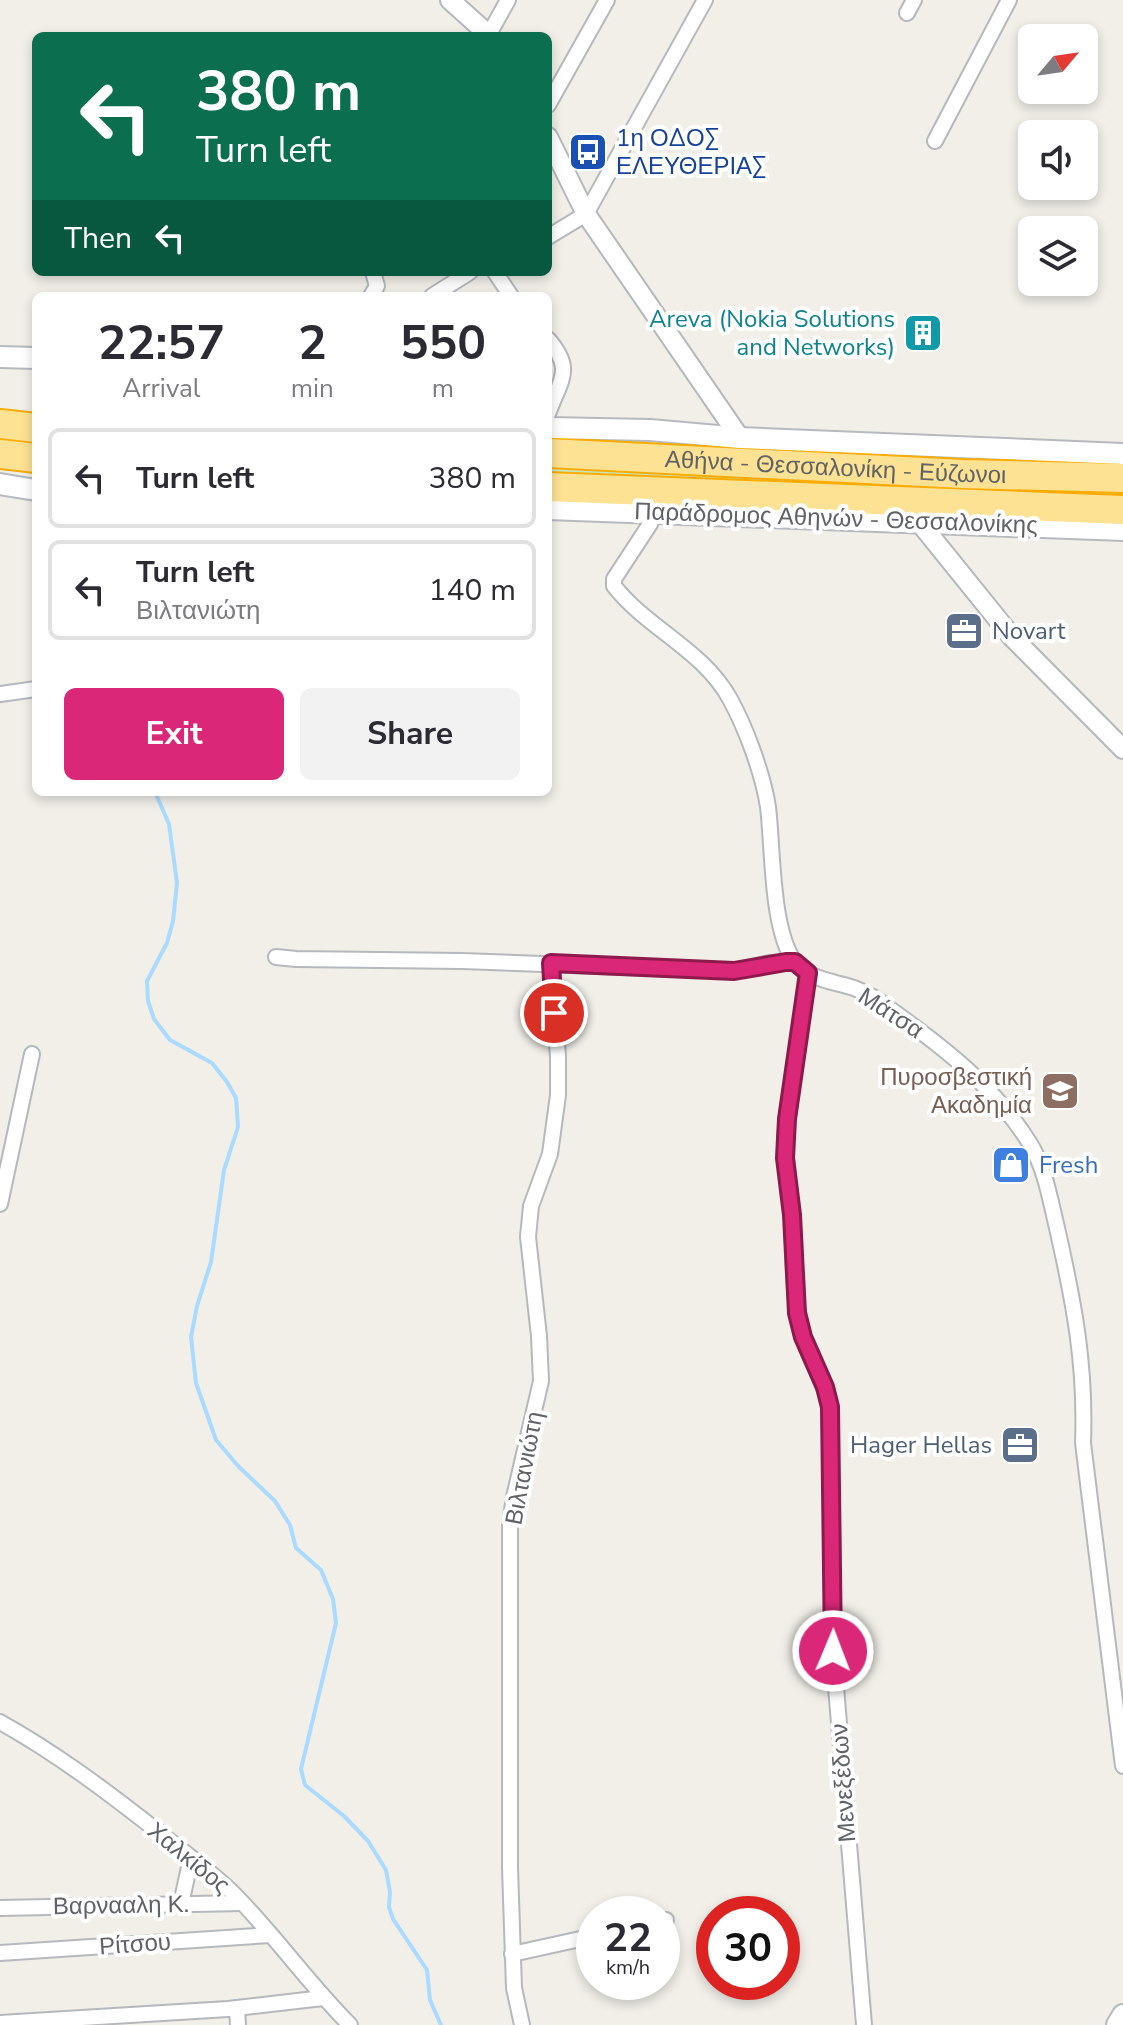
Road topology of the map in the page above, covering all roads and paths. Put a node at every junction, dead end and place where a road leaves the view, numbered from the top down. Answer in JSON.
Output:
{"nodes":[{"id":1,"x":450,"y":0,"type":"edge"},
{"id":2,"x":508,"y":0,"type":"edge"},
{"id":3,"x":607,"y":0,"type":"edge"},
{"id":4,"x":705,"y":0,"type":"edge"},
{"id":5,"x":1009,"y":0,"type":"edge"},
{"id":6,"x":485,"y":32,"type":"edge"},
{"id":7,"x":491,"y":32,"type":"edge"},
{"id":8,"x":552,"y":98,"type":"edge"},
{"id":9,"x":935,"y":141,"type":"dead end"},
{"id":10,"x":552,"y":145,"type":"edge"},
{"id":11,"x":586,"y":214,"type":"junction"},
{"id":12,"x":552,"y":235,"type":"edge"},
{"id":13,"x":464,"y":276,"type":"edge"},
{"id":14,"x":438,"y":292,"type":"edge"},
{"id":15,"x":552,"y":344,"type":"edge"},
{"id":16,"x":0,"y":357,"type":"edge"},
{"id":17,"x":32,"y":358,"type":"edge"},
{"id":18,"x":552,"y":403,"type":"edge"},
{"id":19,"x":0,"y":424,"type":"edge"},
{"id":20,"x":32,"y":428,"type":"edge"},
{"id":21,"x":552,"y":428,"type":"edge"},
{"id":22,"x":740,"y":438,"type":"junction"},
{"id":23,"x":552,"y":453,"type":"edge"},
{"id":24,"x":0,"y":454,"type":"edge"},
{"id":25,"x":1123,"y":454,"type":"edge"},
{"id":26,"x":32,"y":458,"type":"edge"},
{"id":27,"x":0,"y":466,"type":"edge"},
{"id":28,"x":32,"y":468,"type":"edge"},
{"id":29,"x":1123,"y":478,"type":"edge"},
{"id":30,"x":0,"y":484,"type":"edge"},
{"id":31,"x":552,"y":487,"type":"edge"},
{"id":32,"x":32,"y":489,"type":"edge"},
{"id":33,"x":552,"y":509,"type":"edge"},
{"id":34,"x":1123,"y":510,"type":"edge"},
{"id":35,"x":654,"y":511,"type":"junction"},
{"id":36,"x":920,"y":523,"type":"junction"},
{"id":37,"x":1123,"y":530,"type":"edge"},
{"id":38,"x":32,"y":690,"type":"edge"},
{"id":39,"x":0,"y":694,"type":"edge"},
{"id":40,"x":1123,"y":749,"type":"edge"},
{"id":41,"x":276,"y":957,"type":"dead end"},
{"id":42,"x":795,"y":962,"type":"junction"},
{"id":43,"x":551,"y":963,"type":"junction"},
{"id":44,"x":808,"y":973,"type":"junction"},
{"id":45,"x":32,"y":1054,"type":"dead end"},
{"id":46,"x":0,"y":1204,"type":"edge"},
{"id":47,"x":0,"y":1722,"type":"edge"},
{"id":48,"x":1123,"y":1766,"type":"edge"},
{"id":49,"x":191,"y":1858,"type":"junction"},
{"id":50,"x":242,"y":1903,"type":"junction"},
{"id":51,"x":181,"y":1904,"type":"junction"},
{"id":52,"x":0,"y":1908,"type":"edge"},
{"id":53,"x":270,"y":1935,"type":"junction"},
{"id":54,"x":576,"y":1940,"type":"edge"},
{"id":55,"x":0,"y":1953,"type":"edge"},
{"id":56,"x":512,"y":1954,"type":"junction"},
{"id":57,"x":323,"y":1998,"type":"junction"},
{"id":58,"x":237,"y":2008,"type":"junction"},
{"id":59,"x":1123,"y":2015,"type":"edge"},
{"id":60,"x":148,"y":2019,"type":"edge"},
{"id":61,"x":0,"y":2023,"type":"edge"},
{"id":62,"x":63,"y":2023,"type":"edge"},
{"id":63,"x":238,"y":2025,"type":"edge"},
{"id":64,"x":350,"y":2025,"type":"edge"},
{"id":65,"x":522,"y":2025,"type":"edge"},
{"id":66,"x":864,"y":2025,"type":"edge"},
{"id":67,"x":1117,"y":2025,"type":"edge"}],
"edges":[{"from":1,"to":6,"type":"street"},
{"from":2,"to":7,"type":"street"},
{"from":3,"to":8,"type":"street"},
{"from":4,"to":11,"type":"street"},
{"from":5,"to":9,"type":"street"},
{"from":10,"to":11,"type":"street"},
{"from":11,"to":12,"type":"street"},
{"from":11,"to":22,"type":"street"},
{"from":13,"to":14,"type":"street"},
{"from":15,"to":18,"type":"street"},
{"from":16,"to":17,"type":"main road"},
{"from":19,"to":20,"type":"highway"},
{"from":21,"to":22,"type":"main road"},
{"from":22,"to":25,"type":"main road"},
{"from":23,"to":29,"type":"highway","name":"Αθήνα - Θεσσαλονίκη - Εύζωνοι"},
{"from":24,"to":26,"type":"highway"},
{"from":27,"to":28,"type":"highway"},
{"from":30,"to":32,"type":"main road"},
{"from":31,"to":34,"type":"highway","name":"Αθήνα - Θεσσαλονίκη - Εύζωνοι"},
{"from":33,"to":35,"type":"main road","name":"Παράδρομος Αθηνών - Θεσσαλονίκης"},
{"from":35,"to":36,"type":"main road","name":"Παράδρομος Αθηνών - Θεσσαλονίκης"},
{"from":35,"to":42,"type":"street","name":"Μάτσα"},
{"from":36,"to":37,"type":"main road","name":"Παράδρομος Αθηνών - Θεσσαλονίκης"},
{"from":36,"to":40,"type":"street"},
{"from":38,"to":39,"type":"street"},
{"from":41,"to":43,"type":"street"},
{"from":42,"to":43,"type":"street"},
{"from":42,"to":44,"type":"street","name":"Μάτσα"},
{"from":43,"to":56,"type":"street","name":"Βιλτανιώτη"},
{"from":44,"to":48,"type":"street","name":"Μάτσα"},
{"from":44,"to":66,"type":"street","name":"Μενεξέδων"},
{"from":45,"to":46,"type":"street"},
{"from":47,"to":49,"type":"street","name":"Χαλκίδος"},
{"from":49,"to":50,"type":"street","name":"Χαλκίδος"},
{"from":49,"to":51,"type":"street"},
{"from":50,"to":51,"type":"street","name":"Βαρνααλη Κ."},
{"from":50,"to":53,"type":"street","name":"Χαλκίδος"},
{"from":51,"to":52,"type":"street","name":"Βαρνααλη Κ."},
{"from":53,"to":55,"type":"street","name":"Ρίτσου"},
{"from":53,"to":57,"type":"street","name":"Χαλκίδος"},
{"from":54,"to":56,"type":"street"},
{"from":56,"to":65,"type":"street","name":"Βιλτανιώτη"},
{"from":57,"to":58,"type":"street"},
{"from":57,"to":64,"type":"street","name":"Χαλκίδος"},
{"from":58,"to":60,"type":"street"},
{"from":58,"to":63,"type":"street"},
{"from":59,"to":67,"type":"main road"},
{"from":60,"to":62,"type":"street"},
{"from":61,"to":62,"type":"street"}]}
